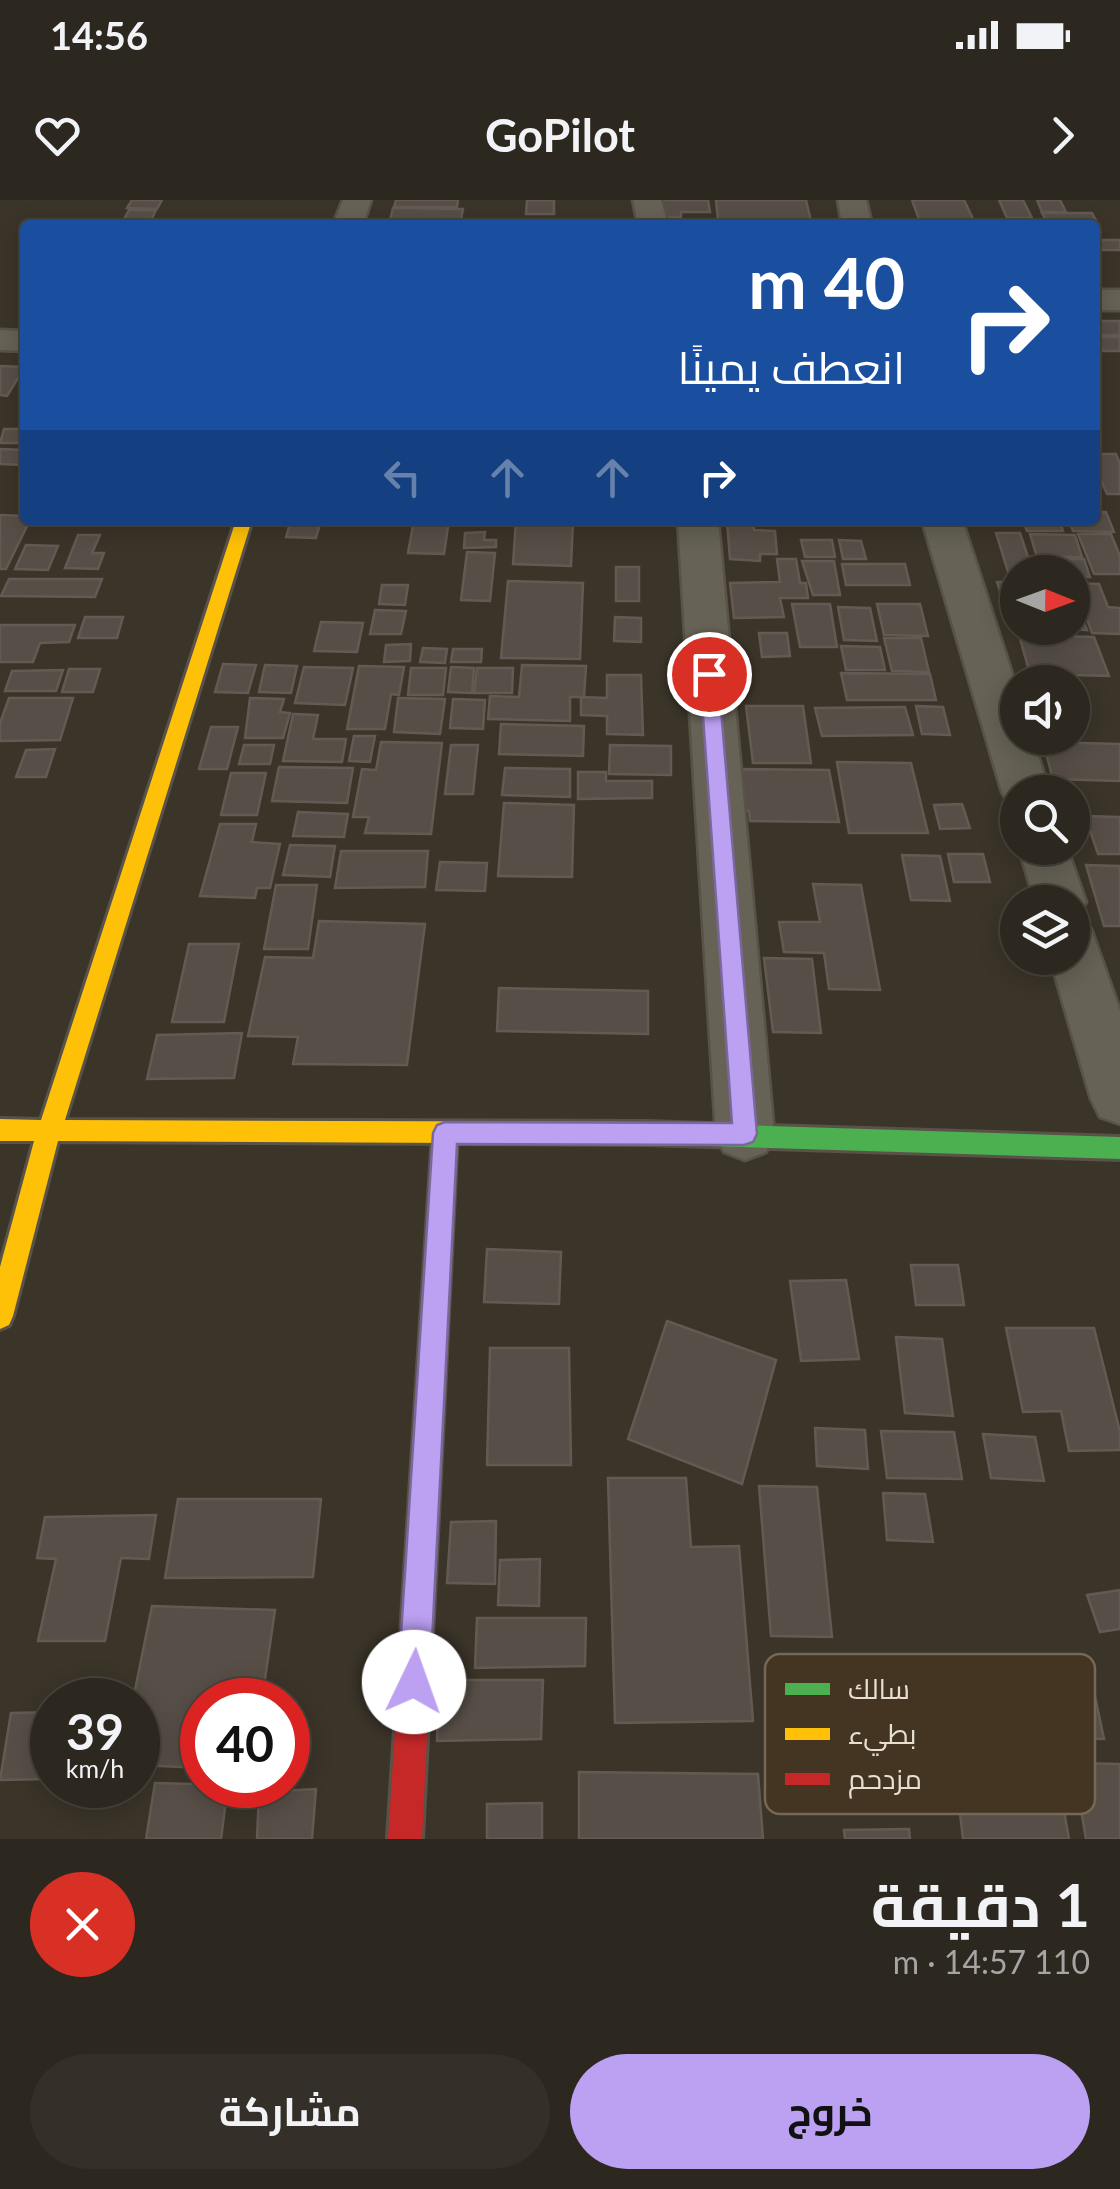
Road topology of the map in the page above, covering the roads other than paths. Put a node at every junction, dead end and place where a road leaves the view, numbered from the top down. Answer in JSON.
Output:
{"nodes":[{"id":1,"x":242,"y":525,"type":"edge"},
{"id":2,"x":698,"y":525,"type":"edge"},
{"id":3,"x":944,"y":525,"type":"edge"},
{"id":4,"x":1021,"y":775,"type":"edge"},
{"id":5,"x":1082,"y":975,"type":"edge"},
{"id":6,"x":1120,"y":1099,"type":"edge"},
{"id":7,"x":0,"y":1130,"type":"edge"},
{"id":8,"x":48,"y":1130,"type":"junction"},
{"id":9,"x":445,"y":1133,"type":"junction"},
{"id":10,"x":744,"y":1134,"type":"junction"},
{"id":11,"x":1120,"y":1148,"type":"edge"},
{"id":12,"x":0,"y":1316,"type":"edge"},
{"id":13,"x":405,"y":1839,"type":"edge"}],
"edges":[{"from":1,"to":8,"type":"street"},
{"from":2,"to":10,"type":"street"},
{"from":3,"to":4,"type":"street"},
{"from":5,"to":6,"type":"street"},
{"from":7,"to":8,"type":"street"},
{"from":8,"to":9,"type":"street"},
{"from":8,"to":12,"type":"street"},
{"from":9,"to":10,"type":"street"},
{"from":9,"to":13,"type":"street"},
{"from":10,"to":11,"type":"street"}]}
